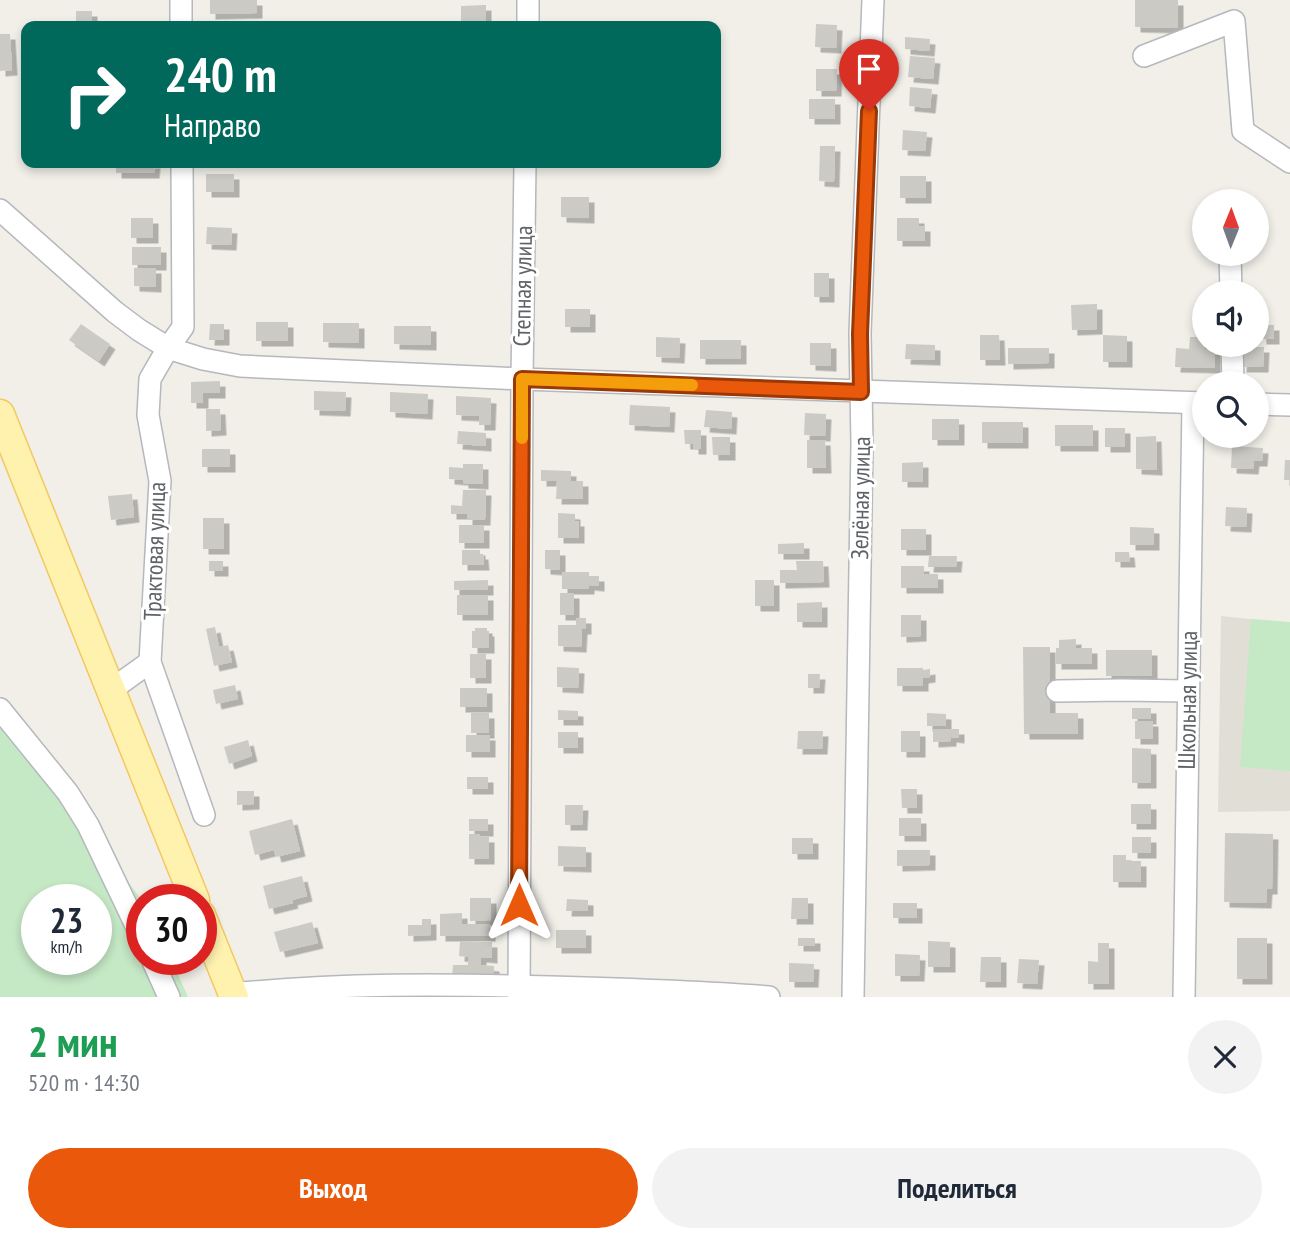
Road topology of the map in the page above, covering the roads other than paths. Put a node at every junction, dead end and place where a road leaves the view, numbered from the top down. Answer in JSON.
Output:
{"nodes":[{"id":1,"x":181,"y":0,"type":"edge"},
{"id":2,"x":528,"y":0,"type":"edge"},
{"id":3,"x":873,"y":0,"type":"edge"},
{"id":4,"x":181,"y":21,"type":"edge"},
{"id":5,"x":528,"y":21,"type":"edge"},
{"id":6,"x":1144,"y":56,"type":"dead end"},
{"id":7,"x":1290,"y":162,"type":"edge"},
{"id":8,"x":182,"y":168,"type":"edge"},
{"id":9,"x":526,"y":168,"type":"edge"},
{"id":10,"x":0,"y":210,"type":"edge"},
{"id":11,"x":168,"y":348,"type":"junction"},
{"id":12,"x":522,"y":379,"type":"junction"},
{"id":13,"x":861,"y":392,"type":"junction"},
{"id":14,"x":1192,"y":403,"type":"edge"},
{"id":15,"x":1269,"y":404,"type":"edge"},
{"id":16,"x":1290,"y":405,"type":"edge"},
{"id":17,"x":0,"y":414,"type":"edge"},
{"id":18,"x":1196,"y":448,"type":"edge"},
{"id":19,"x":150,"y":662,"type":"junction"},
{"id":20,"x":111,"y":690,"type":"junction"},
{"id":21,"x":1057,"y":691,"type":"dead end"},
{"id":22,"x":1187,"y":691,"type":"junction"},
{"id":23,"x":0,"y":709,"type":"edge"},
{"id":24,"x":204,"y":815,"type":"dead end"},
{"id":25,"x":189,"y":884,"type":"edge"},
{"id":26,"x":126,"y":905,"type":"edge"},
{"id":27,"x":217,"y":954,"type":"edge"},
{"id":28,"x":159,"y":975,"type":"edge"},
{"id":29,"x":519,"y":991,"type":"edge"},
{"id":30,"x":234,"y":995,"type":"edge"},
{"id":31,"x":169,"y":997,"type":"edge"},
{"id":32,"x":769,"y":997,"type":"edge"},
{"id":33,"x":853,"y":997,"type":"edge"},
{"id":34,"x":1184,"y":997,"type":"edge"}],
"edges":[{"from":1,"to":4,"type":"street"},
{"from":2,"to":5,"type":"street"},
{"from":3,"to":13,"type":"street","name":"Зелёная улица"},
{"from":6,"to":7,"type":"street"},
{"from":8,"to":11,"type":"street","name":"Трактовая улица"},
{"from":9,"to":12,"type":"street","name":"Степная улица"},
{"from":10,"to":11,"type":"street"},
{"from":11,"to":12,"type":"street"},
{"from":11,"to":19,"type":"street","name":"Трактовая улица"},
{"from":12,"to":13,"type":"street"},
{"from":12,"to":29,"type":"street","name":"Степная улица"},
{"from":13,"to":14,"type":"street"},
{"from":13,"to":33,"type":"street","name":"Зелёная улица"},
{"from":15,"to":16,"type":"street"},
{"from":17,"to":20,"type":"main road"},
{"from":18,"to":22,"type":"street","name":"Школьная улица"},
{"from":19,"to":20,"type":"street"},
{"from":19,"to":24,"type":"street","name":"Трактовая улица"},
{"from":20,"to":25,"type":"main road"},
{"from":21,"to":22,"type":"street"},
{"from":22,"to":34,"type":"street","name":"Школьная улица"},
{"from":23,"to":26,"type":"street"},
{"from":27,"to":30,"type":"main road"},
{"from":28,"to":31,"type":"street"},
{"from":29,"to":30,"type":"street"},
{"from":29,"to":32,"type":"street"}]}
